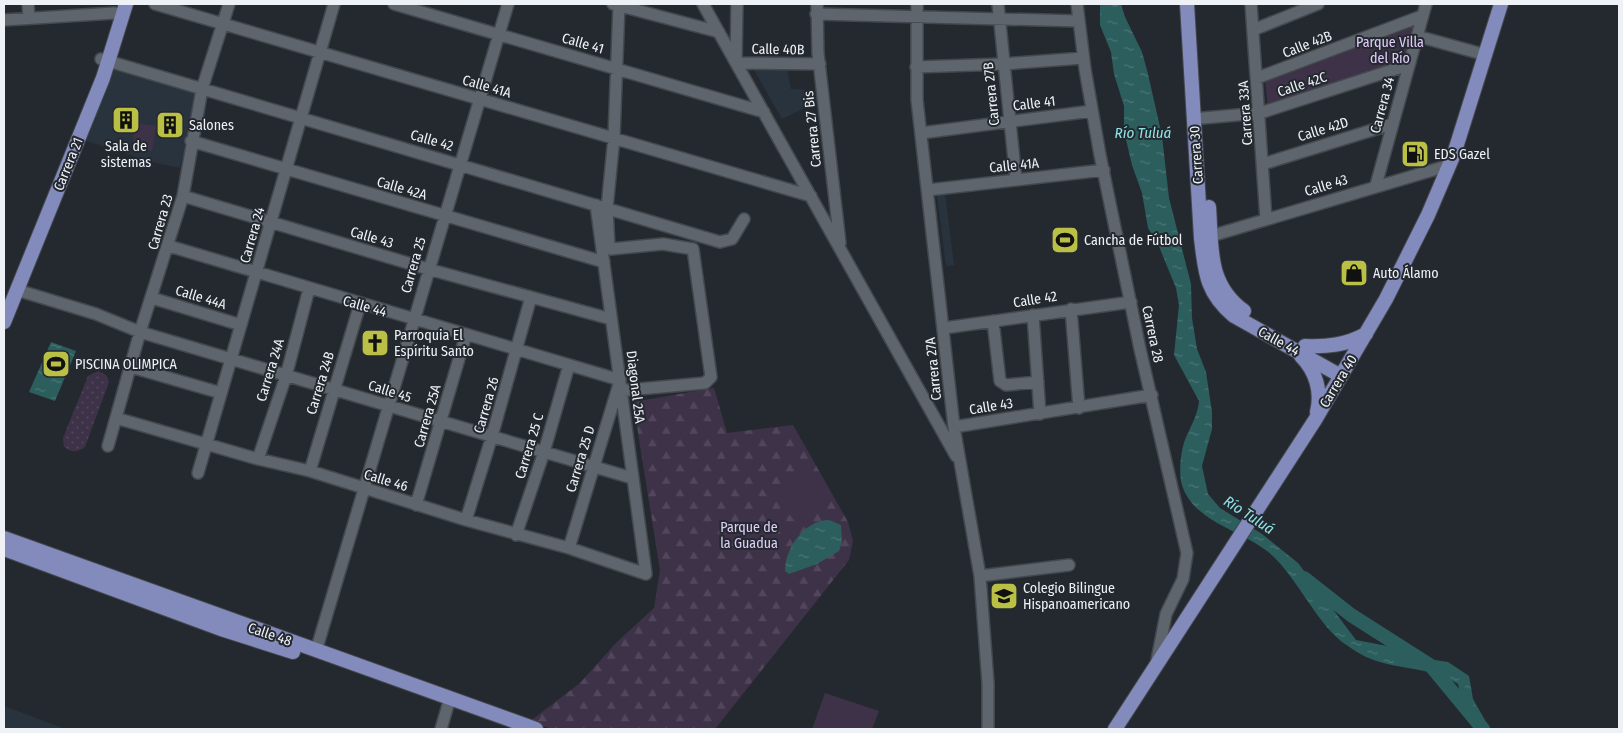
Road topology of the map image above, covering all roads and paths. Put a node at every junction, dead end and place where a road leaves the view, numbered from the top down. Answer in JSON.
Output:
{"nodes":[{"id":1,"x":28,"y":4,"type":"edge"},
{"id":2,"x":126,"y":4,"type":"edge"},
{"id":3,"x":155,"y":4,"type":"edge"},
{"id":4,"x":229,"y":4,"type":"edge"},
{"id":5,"x":334,"y":4,"type":"edge"},
{"id":6,"x":394,"y":4,"type":"edge"},
{"id":7,"x":508,"y":4,"type":"edge"},
{"id":8,"x":617,"y":4,"type":"edge"},
{"id":9,"x":703,"y":4,"type":"edge"},
{"id":10,"x":737,"y":4,"type":"edge"},
{"id":11,"x":917,"y":4,"type":"edge"},
{"id":12,"x":998,"y":4,"type":"edge"},
{"id":13,"x":1077,"y":4,"type":"edge"},
{"id":14,"x":1186,"y":4,"type":"edge"},
{"id":15,"x":1196,"y":4,"type":"edge"},
{"id":16,"x":1251,"y":4,"type":"edge"},
{"id":17,"x":1318,"y":4,"type":"edge"},
{"id":18,"x":1426,"y":4,"type":"edge"},
{"id":19,"x":1501,"y":4,"type":"edge"},
{"id":20,"x":117,"y":8,"type":"edge"},
{"id":21,"x":816,"y":9,"type":"edge"},
{"id":22,"x":1422,"y":16,"type":"junction"},
{"id":23,"x":916,"y":17,"type":"junction"},
{"id":24,"x":29,"y":18,"type":"junction"},
{"id":25,"x":998,"y":19,"type":"junction"},
{"id":26,"x":4,"y":20,"type":"edge"},
{"id":27,"x":1078,"y":21,"type":"junction"},
{"id":28,"x":222,"y":25,"type":"junction"},
{"id":29,"x":1253,"y":30,"type":"junction"},
{"id":30,"x":719,"y":32,"type":"junction"},
{"id":31,"x":499,"y":34,"type":"junction"},
{"id":32,"x":1416,"y":36,"type":"junction"},
{"id":33,"x":318,"y":52,"type":"junction"},
{"id":34,"x":1486,"y":55,"type":"junction"},
{"id":35,"x":1083,"y":58,"type":"junction"},
{"id":36,"x":105,"y":60,"type":"junction"},
{"id":37,"x":736,"y":63,"type":"junction"},
{"id":38,"x":820,"y":64,"type":"junction"},
{"id":39,"x":1003,"y":64,"type":"junction"},
{"id":40,"x":1408,"y":65,"type":"junction"},
{"id":41,"x":916,"y":67,"type":"junction"},
{"id":42,"x":618,"y":68,"type":"junction"},
{"id":43,"x":1258,"y":78,"type":"junction"},
{"id":44,"x":202,"y":89,"type":"junction"},
{"id":45,"x":478,"y":99,"type":"junction"},
{"id":46,"x":1092,"y":111,"type":"junction"},
{"id":47,"x":764,"y":112,"type":"junction"},
{"id":48,"x":1260,"y":113,"type":"junction"},
{"id":49,"x":301,"y":118,"type":"junction"},
{"id":50,"x":1009,"y":122,"type":"junction"},
{"id":51,"x":1201,"y":123,"type":"junction"},
{"id":52,"x":1392,"y":124,"type":"junction"},
{"id":53,"x":921,"y":133,"type":"junction"},
{"id":54,"x":614,"y":138,"type":"junction"},
{"id":55,"x":191,"y":141,"type":"junction"},
{"id":56,"x":459,"y":164,"type":"junction"},
{"id":57,"x":1263,"y":164,"type":"junction"},
{"id":58,"x":1450,"y":164,"type":"junction"},
{"id":59,"x":286,"y":170,"type":"junction"},
{"id":60,"x":1104,"y":170,"type":"junction"},
{"id":61,"x":1016,"y":180,"type":"junction"},
{"id":62,"x":1376,"y":185,"type":"junction"},
{"id":63,"x":928,"y":190,"type":"junction"},
{"id":64,"x":183,"y":196,"type":"junction"},
{"id":65,"x":811,"y":196,"type":"junction"},
{"id":66,"x":602,"y":206,"type":"junction"},
{"id":67,"x":444,"y":216,"type":"junction"},
{"id":68,"x":744,"y":219,"type":"dead end"},
{"id":69,"x":1266,"y":219,"type":"junction"},
{"id":70,"x":271,"y":223,"type":"junction"},
{"id":71,"x":1211,"y":236,"type":"junction"},
{"id":72,"x":169,"y":246,"type":"junction"},
{"id":73,"x":841,"y":250,"type":"junction"},
{"id":74,"x":604,"y":262,"type":"junction"},
{"id":75,"x":428,"y":269,"type":"junction"},
{"id":76,"x":257,"y":274,"type":"junction"},
{"id":77,"x":1214,"y":284,"type":"junction"},
{"id":78,"x":309,"y":289,"type":"junction"},
{"id":79,"x":17,"y":290,"type":"junction"},
{"id":80,"x":531,"y":297,"type":"junction"},
{"id":81,"x":152,"y":298,"type":"junction"},
{"id":82,"x":1223,"y":300,"type":"joint"},
{"id":83,"x":4,"y":301,"type":"edge"},
{"id":84,"x":1131,"y":302,"type":"junction"},
{"id":85,"x":360,"y":304,"type":"junction"},
{"id":86,"x":1071,"y":309,"type":"junction"},
{"id":87,"x":1033,"y":315,"type":"junction"},
{"id":88,"x":611,"y":319,"type":"junction"},
{"id":89,"x":413,"y":320,"type":"junction"},
{"id":90,"x":993,"y":321,"type":"junction"},
{"id":91,"x":4,"y":322,"type":"edge"},
{"id":92,"x":241,"y":325,"type":"junction"},
{"id":93,"x":944,"y":328,"type":"junction"},
{"id":94,"x":140,"y":332,"type":"junction"},
{"id":95,"x":1367,"y":333,"type":"junction"},
{"id":96,"x":466,"y":335,"type":"junction"},
{"id":97,"x":1300,"y":348,"type":"junction"},
{"id":98,"x":517,"y":350,"type":"junction"},
{"id":99,"x":231,"y":359,"type":"junction"},
{"id":100,"x":569,"y":365,"type":"junction"},
{"id":101,"x":132,"y":367,"type":"junction"},
{"id":102,"x":1344,"y":372,"type":"junction"},
{"id":103,"x":286,"y":376,"type":"junction"},
{"id":104,"x":1038,"y":382,"type":"junction"},
{"id":105,"x":619,"y":387,"type":"junction"},
{"id":106,"x":334,"y":390,"type":"junction"},
{"id":107,"x":221,"y":393,"type":"junction"},
{"id":108,"x":1152,"y":395,"type":"junction"},
{"id":109,"x":388,"y":406,"type":"junction"},
{"id":110,"x":1079,"y":408,"type":"junction"},
{"id":111,"x":952,"y":409,"type":"junction"},
{"id":112,"x":932,"y":414,"type":"junction"},
{"id":113,"x":1040,"y":414,"type":"junction"},
{"id":114,"x":116,"y":418,"type":"junction"},
{"id":115,"x":1315,"y":420,"type":"junction"},
{"id":116,"x":441,"y":421,"type":"junction"},
{"id":117,"x":954,"y":427,"type":"junction"},
{"id":118,"x":492,"y":436,"type":"junction"},
{"id":119,"x":206,"y":444,"type":"junction"},
{"id":120,"x":108,"y":446,"type":"dead end"},
{"id":121,"x":544,"y":452,"type":"junction"},
{"id":122,"x":258,"y":459,"type":"junction"},
{"id":123,"x":959,"y":462,"type":"junction"},
{"id":124,"x":592,"y":466,"type":"junction"},
{"id":125,"x":310,"y":471,"type":"junction"},
{"id":126,"x":198,"y":474,"type":"dead end"},
{"id":127,"x":632,"y":478,"type":"junction"},
{"id":128,"x":364,"y":489,"type":"junction"},
{"id":129,"x":416,"y":505,"type":"junction"},
{"id":130,"x":466,"y":520,"type":"junction"},
{"id":131,"x":516,"y":535,"type":"junction"},
{"id":132,"x":4,"y":538,"type":"edge"},
{"id":133,"x":569,"y":548,"type":"junction"},
{"id":134,"x":4,"y":549,"type":"edge"},
{"id":135,"x":1069,"y":565,"type":"dead end"},
{"id":136,"x":646,"y":574,"type":"joint"},
{"id":137,"x":980,"y":576,"type":"junction"},
{"id":138,"x":316,"y":651,"type":"junction"},
{"id":139,"x":1156,"y":666,"type":"junction"},
{"id":140,"x":453,"y":703,"type":"junction"},
{"id":141,"x":441,"y":729,"type":"edge"},
{"id":142,"x":448,"y":729,"type":"edge"},
{"id":143,"x":509,"y":729,"type":"edge"},
{"id":144,"x":536,"y":729,"type":"edge"},
{"id":145,"x":988,"y":729,"type":"edge"},
{"id":146,"x":1115,"y":729,"type":"edge"}],
"edges":[{"from":1,"to":24,"type":"street"},
{"from":2,"to":36,"type":"main road","name":"Carrera 21"},
{"from":3,"to":28,"type":"street","name":"Calle 41A"},
{"from":4,"to":28,"type":"street","name":"Carrera 23"},
{"from":5,"to":33,"type":"street","name":"Carrera 24"},
{"from":6,"to":31,"type":"street","name":"Calle 41"},
{"from":7,"to":31,"type":"street","name":"Carrera 25"},
{"from":8,"to":30,"type":"street"},
{"from":8,"to":42,"type":"street"},
{"from":9,"to":30,"type":"street"},
{"from":10,"to":37,"type":"street"},
{"from":11,"to":23,"type":"street","name":"Carrera 27A"},
{"from":12,"to":25,"type":"street","name":"Carrera 27B"},
{"from":13,"to":27,"type":"street","name":"Carrera 28"},
{"from":14,"to":51,"type":"main road","name":"Carrera 30"},
{"from":15,"to":51,"type":"main road","name":"Carrera 30"},
{"from":16,"to":29,"type":"street","name":"Carrera 33A"},
{"from":17,"to":29,"type":"street"},
{"from":18,"to":22,"type":"street","name":"Carrera 34"},
{"from":19,"to":34,"type":"main road","name":"Carrera 40"},
{"from":20,"to":24,"type":"street"},
{"from":20,"to":36,"type":"main road","name":"Carrera 21"},
{"from":21,"to":23,"type":"street"},
{"from":21,"to":38,"type":"street","name":"Carrera 27 Bis"},
{"from":22,"to":32,"type":"street","name":"Carrera 34"},
{"from":22,"to":43,"type":"street","name":"Calle 42B"},
{"from":23,"to":25,"type":"street"},
{"from":23,"to":41,"type":"street","name":"Carrera 27A"},
{"from":24,"to":26,"type":"street"},
{"from":25,"to":27,"type":"street"},
{"from":25,"to":39,"type":"street","name":"Carrera 27B"},
{"from":27,"to":35,"type":"street","name":"Carrera 28"},
{"from":28,"to":33,"type":"street","name":"Calle 41A"},
{"from":28,"to":44,"type":"street","name":"Carrera 23"},
{"from":29,"to":43,"type":"street","name":"Carrera 33A"},
{"from":30,"to":37,"type":"street"},
{"from":31,"to":42,"type":"street","name":"Calle 41"},
{"from":31,"to":45,"type":"street","name":"Carrera 25"},
{"from":32,"to":34,"type":"street"},
{"from":32,"to":40,"type":"street","name":"Carrera 34"},
{"from":33,"to":45,"type":"street","name":"Calle 41A"},
{"from":33,"to":49,"type":"street","name":"Carrera 24"},
{"from":34,"to":58,"type":"main road","name":"Carrera 40"},
{"from":35,"to":39,"type":"street"},
{"from":35,"to":46,"type":"street","name":"Carrera 28"},
{"from":36,"to":44,"type":"street","name":"Calle 42"},
{"from":36,"to":79,"type":"main road","name":"Carrera 21"},
{"from":36,"to":83,"type":"main road","name":"Carrera 21"},
{"from":37,"to":38,"type":"street","name":"Calle 40B"},
{"from":37,"to":47,"type":"street"},
{"from":38,"to":73,"type":"street","name":"Carrera 27 Bis"},
{"from":39,"to":41,"type":"street"},
{"from":39,"to":50,"type":"street","name":"Carrera 27B"},
{"from":40,"to":48,"type":"street","name":"Calle 42C"},
{"from":40,"to":52,"type":"street","name":"Carrera 34"},
{"from":41,"to":53,"type":"street","name":"Carrera 27A"},
{"from":42,"to":47,"type":"street","name":"Calle 41"},
{"from":42,"to":54,"type":"street"},
{"from":43,"to":48,"type":"street","name":"Carrera 33A"},
{"from":44,"to":49,"type":"street","name":"Calle 42"},
{"from":44,"to":55,"type":"street","name":"Carrera 23"},
{"from":45,"to":54,"type":"street","name":"Calle 41A"},
{"from":45,"to":56,"type":"street","name":"Carrera 25"},
{"from":46,"to":50,"type":"street","name":"Calle 41"},
{"from":46,"to":60,"type":"street","name":"Carrera 28"},
{"from":47,"to":65,"type":"street"},
{"from":48,"to":51,"type":"street","name":"Calle 42C"},
{"from":48,"to":57,"type":"street","name":"Carrera 33A"},
{"from":49,"to":56,"type":"street","name":"Calle 42"},
{"from":49,"to":59,"type":"street","name":"Carrera 24"},
{"from":50,"to":53,"type":"street","name":"Calle 41"},
{"from":50,"to":61,"type":"street","name":"Carrera 27B"},
{"from":51,"to":71,"type":"main road","name":"Carrera 30"},
{"from":51,"to":77,"type":"main road","name":"Carrera 30"},
{"from":52,"to":57,"type":"street","name":"Calle 42D"},
{"from":52,"to":62,"type":"street","name":"Carrera 34"},
{"from":53,"to":63,"type":"street","name":"Carrera 27A"},
{"from":54,"to":65,"type":"street","name":"Calle 41A"},
{"from":54,"to":66,"type":"street"},
{"from":55,"to":59,"type":"street","name":"Calle 42A"},
{"from":55,"to":64,"type":"street","name":"Carrera 23"},
{"from":56,"to":66,"type":"street","name":"Calle 42"},
{"from":56,"to":67,"type":"street","name":"Carrera 25"},
{"from":57,"to":69,"type":"street","name":"Carrera 33A"},
{"from":58,"to":62,"type":"street","name":"Calle 43"},
{"from":58,"to":95,"type":"main road","name":"Carrera 40"},
{"from":59,"to":67,"type":"street","name":"Calle 42A"},
{"from":59,"to":70,"type":"street","name":"Carrera 24"},
{"from":60,"to":61,"type":"street","name":"Calle 41A"},
{"from":60,"to":84,"type":"street","name":"Carrera 28"},
{"from":61,"to":63,"type":"street","name":"Calle 41A"},
{"from":62,"to":69,"type":"street","name":"Calle 43"},
{"from":63,"to":93,"type":"street","name":"Carrera 27A"},
{"from":64,"to":70,"type":"street","name":"Calle 43"},
{"from":64,"to":72,"type":"street","name":"Carrera 23"},
{"from":65,"to":73,"type":"street"},
{"from":66,"to":68,"type":"street","name":"Calle 42"},
{"from":66,"to":74,"type":"street","name":"Diagonal 25A"},
{"from":66,"to":105,"type":"street"},
{"from":67,"to":74,"type":"street","name":"Calle 42A"},
{"from":67,"to":75,"type":"street","name":"Carrera 25"},
{"from":69,"to":71,"type":"street","name":"Calle 43"},
{"from":70,"to":75,"type":"street","name":"Calle 43"},
{"from":70,"to":76,"type":"street","name":"Carrera 24"},
{"from":71,"to":77,"type":"main road","name":"Carrera 30"},
{"from":72,"to":76,"type":"street","name":"Calle 44"},
{"from":72,"to":81,"type":"street","name":"Carrera 23"},
{"from":73,"to":112,"type":"street"},
{"from":74,"to":88,"type":"street","name":"Diagonal 25A"},
{"from":75,"to":80,"type":"street","name":"Calle 43"},
{"from":75,"to":89,"type":"street","name":"Carrera 25"},
{"from":76,"to":78,"type":"street","name":"Calle 44"},
{"from":76,"to":92,"type":"street","name":"Carrera 24"},
{"from":77,"to":82,"type":"main road","name":"Carrera 30"},
{"from":78,"to":85,"type":"street","name":"Calle 44"},
{"from":78,"to":103,"type":"street","name":"Carrera 24A"},
{"from":79,"to":91,"type":"main road","name":"Carrera 21"},
{"from":79,"to":94,"type":"street","name":"Calle 45"},
{"from":80,"to":88,"type":"street","name":"Calle 43"},
{"from":80,"to":98,"type":"street","name":"Carrera 26"},
{"from":81,"to":92,"type":"street","name":"Calle 44A"},
{"from":81,"to":94,"type":"street","name":"Carrera 23"},
{"from":82,"to":97,"type":"main road","name":"Calle 44"},
{"from":84,"to":86,"type":"street","name":"Calle 42"},
{"from":84,"to":108,"type":"street","name":"Carrera 28"},
{"from":85,"to":89,"type":"street","name":"Calle 44"},
{"from":85,"to":106,"type":"street","name":"Carrera 24B"},
{"from":86,"to":87,"type":"street","name":"Calle 42"},
{"from":86,"to":110,"type":"street"},
{"from":87,"to":90,"type":"street","name":"Calle 42"},
{"from":87,"to":104,"type":"street"},
{"from":88,"to":105,"type":"street","name":"Diagonal 25A"},
{"from":89,"to":96,"type":"street","name":"Calle 44"},
{"from":89,"to":109,"type":"street","name":"Carrera 25"},
{"from":90,"to":93,"type":"street","name":"Calle 42"},
{"from":90,"to":104,"type":"street"},
{"from":92,"to":99,"type":"street","name":"Carrera 24"},
{"from":93,"to":111,"type":"street","name":"Carrera 27A"},
{"from":94,"to":99,"type":"street","name":"Calle 45"},
{"from":94,"to":101,"type":"street","name":"Carrera 23"},
{"from":95,"to":97,"type":"main road"},
{"from":95,"to":102,"type":"main road","name":"Carrera 40"},
{"from":96,"to":98,"type":"street","name":"Calle 44"},
{"from":96,"to":116,"type":"street","name":"Carrera 25A"},
{"from":97,"to":102,"type":"main road","name":"Calle 44"},
{"from":97,"to":115,"type":"main road"},
{"from":98,"to":100,"type":"street","name":"Calle 44"},
{"from":98,"to":118,"type":"street","name":"Carrera 26"},
{"from":99,"to":103,"type":"street","name":"Calle 45"},
{"from":99,"to":107,"type":"street","name":"Carrera 24"},
{"from":100,"to":105,"type":"street","name":"Calle 44"},
{"from":100,"to":121,"type":"street","name":"Carrera 25 C"},
{"from":101,"to":107,"type":"street"},
{"from":101,"to":114,"type":"street","name":"Carrera 23"},
{"from":102,"to":115,"type":"main road","name":"Carrera 40"},
{"from":103,"to":106,"type":"street","name":"Calle 45"},
{"from":103,"to":122,"type":"street","name":"Carrera 24A"},
{"from":104,"to":113,"type":"street"},
{"from":105,"to":124,"type":"street","name":"Carrera 25 D"},
{"from":105,"to":127,"type":"street","name":"Diagonal 25A"},
{"from":106,"to":109,"type":"street","name":"Calle 45"},
{"from":106,"to":125,"type":"street","name":"Carrera 24B"},
{"from":107,"to":119,"type":"street","name":"Carrera 24"},
{"from":108,"to":110,"type":"street","name":"Calle 43"},
{"from":108,"to":139,"type":"street","name":"Carrera 28"},
{"from":109,"to":116,"type":"street","name":"Calle 45"},
{"from":109,"to":128,"type":"street","name":"Carrera 25"},
{"from":110,"to":113,"type":"street","name":"Calle 43"},
{"from":111,"to":112,"type":"street"},
{"from":111,"to":117,"type":"street","name":"Carrera 27A"},
{"from":112,"to":123,"type":"street"},
{"from":113,"to":117,"type":"street","name":"Calle 43"},
{"from":114,"to":119,"type":"street","name":"Calle 46"},
{"from":114,"to":120,"type":"street","name":"Carrera 23"},
{"from":115,"to":139,"type":"main road","name":"Carrera 40"},
{"from":116,"to":118,"type":"street","name":"Calle 45"},
{"from":116,"to":129,"type":"street","name":"Carrera 25A"},
{"from":117,"to":123,"type":"street","name":"Carrera 27A"},
{"from":118,"to":121,"type":"street","name":"Calle 45"},
{"from":118,"to":130,"type":"street","name":"Carrera 26"},
{"from":119,"to":122,"type":"street","name":"Calle 46"},
{"from":119,"to":126,"type":"street","name":"Carrera 24"},
{"from":121,"to":124,"type":"street","name":"Calle 45"},
{"from":121,"to":131,"type":"street","name":"Carrera 25 C"},
{"from":122,"to":125,"type":"street","name":"Calle 46"},
{"from":123,"to":137,"type":"street","name":"Carrera 27A"},
{"from":124,"to":127,"type":"street","name":"Calle 45"},
{"from":124,"to":133,"type":"street","name":"Carrera 25 D"},
{"from":125,"to":128,"type":"street","name":"Calle 46"},
{"from":127,"to":136,"type":"street","name":"Diagonal 25A"},
{"from":128,"to":129,"type":"street","name":"Calle 46"},
{"from":128,"to":138,"type":"street","name":"Carrera 25"},
{"from":129,"to":130,"type":"street","name":"Calle 46"},
{"from":130,"to":131,"type":"street","name":"Calle 46"},
{"from":131,"to":133,"type":"street","name":"Calle 46"},
{"from":132,"to":138,"type":"main road","name":"Calle 48"},
{"from":133,"to":136,"type":"street","name":"Calle 46"},
{"from":134,"to":140,"type":"main road","name":"Calle 48"},
{"from":135,"to":137,"type":"street"},
{"from":137,"to":145,"type":"street","name":"Carrera 27A"},
{"from":138,"to":140,"type":"main road","name":"Calle 48"},
{"from":139,"to":146,"type":"main road","name":"Carrera 40"},
{"from":140,"to":141,"type":"street"},
{"from":140,"to":142,"type":"street"},
{"from":140,"to":143,"type":"main road","name":"Calle 48"},
{"from":140,"to":144,"type":"main road","name":"Calle 48"}]}
